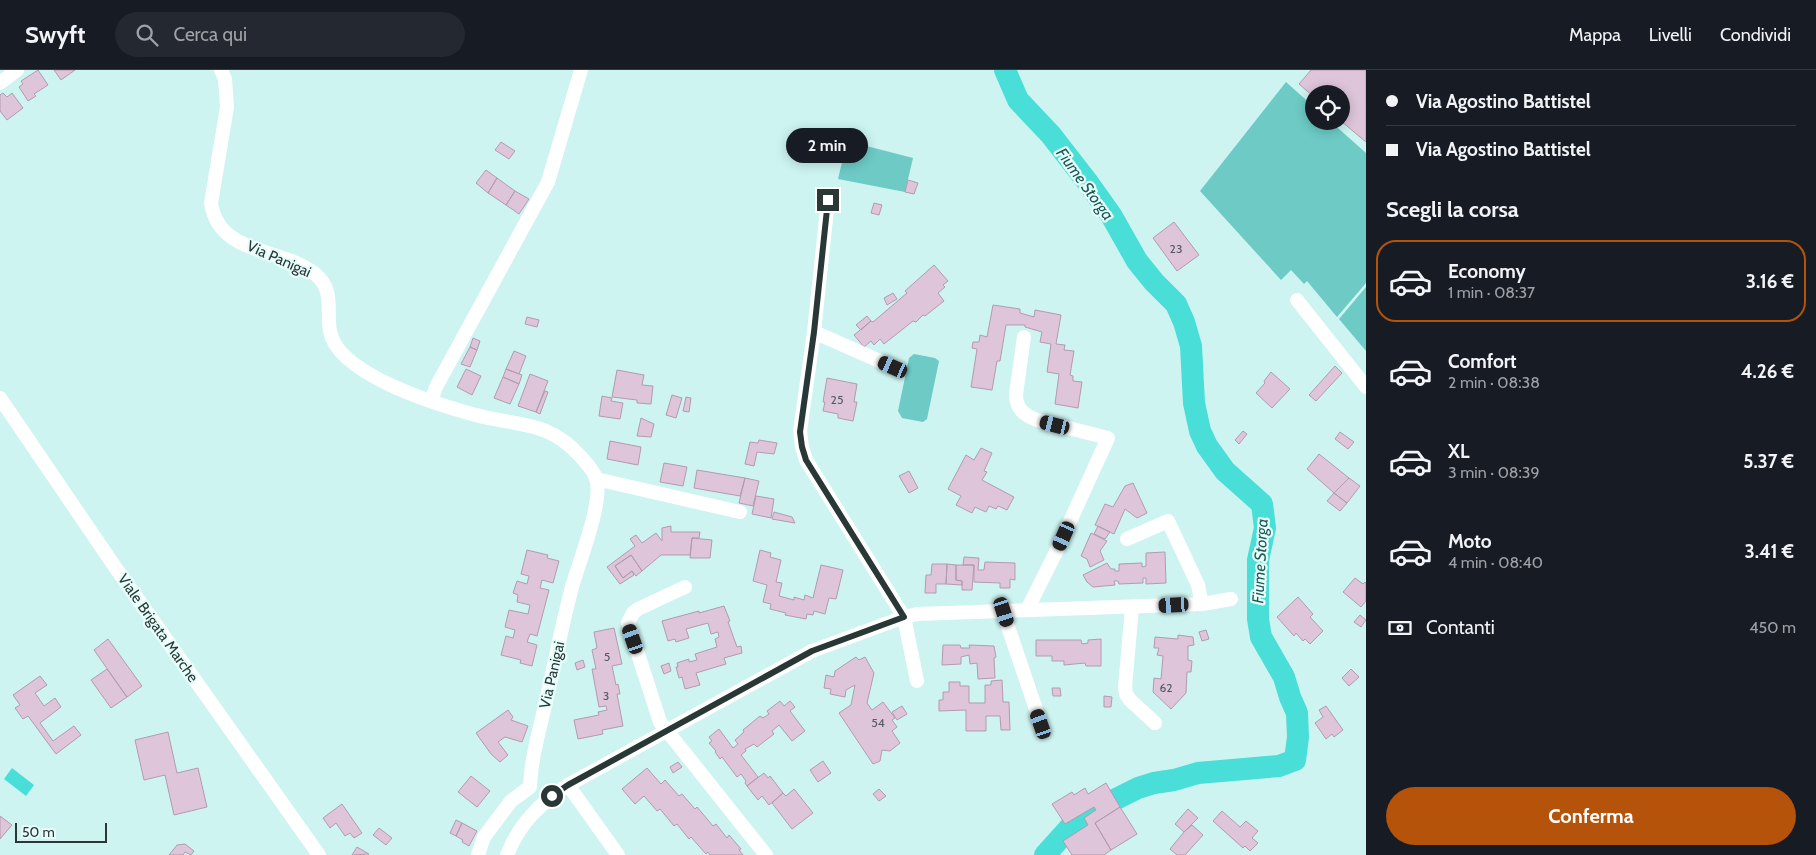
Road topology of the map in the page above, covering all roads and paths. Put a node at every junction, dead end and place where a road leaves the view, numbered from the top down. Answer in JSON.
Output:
{"nodes":[{"id":1,"x":17,"y":70,"type":"edge"},
{"id":2,"x":221,"y":70,"type":"edge"},
{"id":3,"x":581,"y":70,"type":"edge"},
{"id":4,"x":0,"y":83,"type":"edge"},
{"id":5,"x":828,"y":200,"type":"dead end"},
{"id":6,"x":1297,"y":300,"type":"dead end"},
{"id":7,"x":814,"y":332,"type":"junction"},
{"id":8,"x":1024,"y":337,"type":"dead end"},
{"id":9,"x":893,"y":367,"type":"dead end"},
{"id":10,"x":1366,"y":386,"type":"edge"},
{"id":11,"x":0,"y":398,"type":"edge"},
{"id":12,"x":431,"y":400,"type":"junction"},
{"id":13,"x":596,"y":479,"type":"junction"},
{"id":14,"x":740,"y":512,"type":"dead end"},
{"id":15,"x":1126,"y":539,"type":"dead end"},
{"id":16,"x":685,"y":587,"type":"dead end"},
{"id":17,"x":1231,"y":599,"type":"dead end"},
{"id":18,"x":1202,"y":604,"type":"junction"},
{"id":19,"x":1132,"y":607,"type":"junction"},
{"id":20,"x":1027,"y":610,"type":"junction"},
{"id":21,"x":1004,"y":612,"type":"junction"},
{"id":22,"x":904,"y":617,"type":"junction"},
{"id":23,"x":917,"y":682,"type":"dead end"},
{"id":24,"x":1155,"y":723,"type":"dead end"},
{"id":25,"x":1041,"y":724,"type":"dead end"},
{"id":26,"x":668,"y":730,"type":"junction"},
{"id":27,"x":568,"y":785,"type":"junction"},
{"id":28,"x":530,"y":786,"type":"junction"},
{"id":29,"x":540,"y":806,"type":"junction"},
{"id":30,"x":319,"y":855,"type":"edge"},
{"id":31,"x":478,"y":855,"type":"edge"},
{"id":32,"x":507,"y":855,"type":"edge"},
{"id":33,"x":618,"y":855,"type":"edge"},
{"id":34,"x":766,"y":855,"type":"edge"}],
"edges":[{"from":1,"to":4,"type":"street"},
{"from":2,"to":12,"type":"street","name":"Via Panigai"},
{"from":3,"to":12,"type":"street"},
{"from":5,"to":7,"type":"street"},
{"from":6,"to":10,"type":"street"},
{"from":7,"to":9,"type":"street"},
{"from":7,"to":22,"type":"street"},
{"from":8,"to":20,"type":"street"},
{"from":11,"to":30,"type":"street","name":"Viale Brigata Marche"},
{"from":12,"to":13,"type":"street","name":"Via Panigai"},
{"from":13,"to":14,"type":"street"},
{"from":13,"to":28,"type":"street","name":"Via Panigai"},
{"from":15,"to":18,"type":"street"},
{"from":16,"to":26,"type":"street"},
{"from":17,"to":18,"type":"street"},
{"from":18,"to":19,"type":"street"},
{"from":19,"to":20,"type":"street"},
{"from":19,"to":24,"type":"street"},
{"from":20,"to":21,"type":"street"},
{"from":21,"to":22,"type":"street"},
{"from":21,"to":25,"type":"street"},
{"from":22,"to":23,"type":"street"},
{"from":22,"to":26,"type":"street"},
{"from":26,"to":27,"type":"street"},
{"from":26,"to":34,"type":"street"},
{"from":27,"to":29,"type":"street"},
{"from":27,"to":33,"type":"street"},
{"from":28,"to":29,"type":"street"},
{"from":28,"to":31,"type":"street"},
{"from":29,"to":32,"type":"street"}]}
